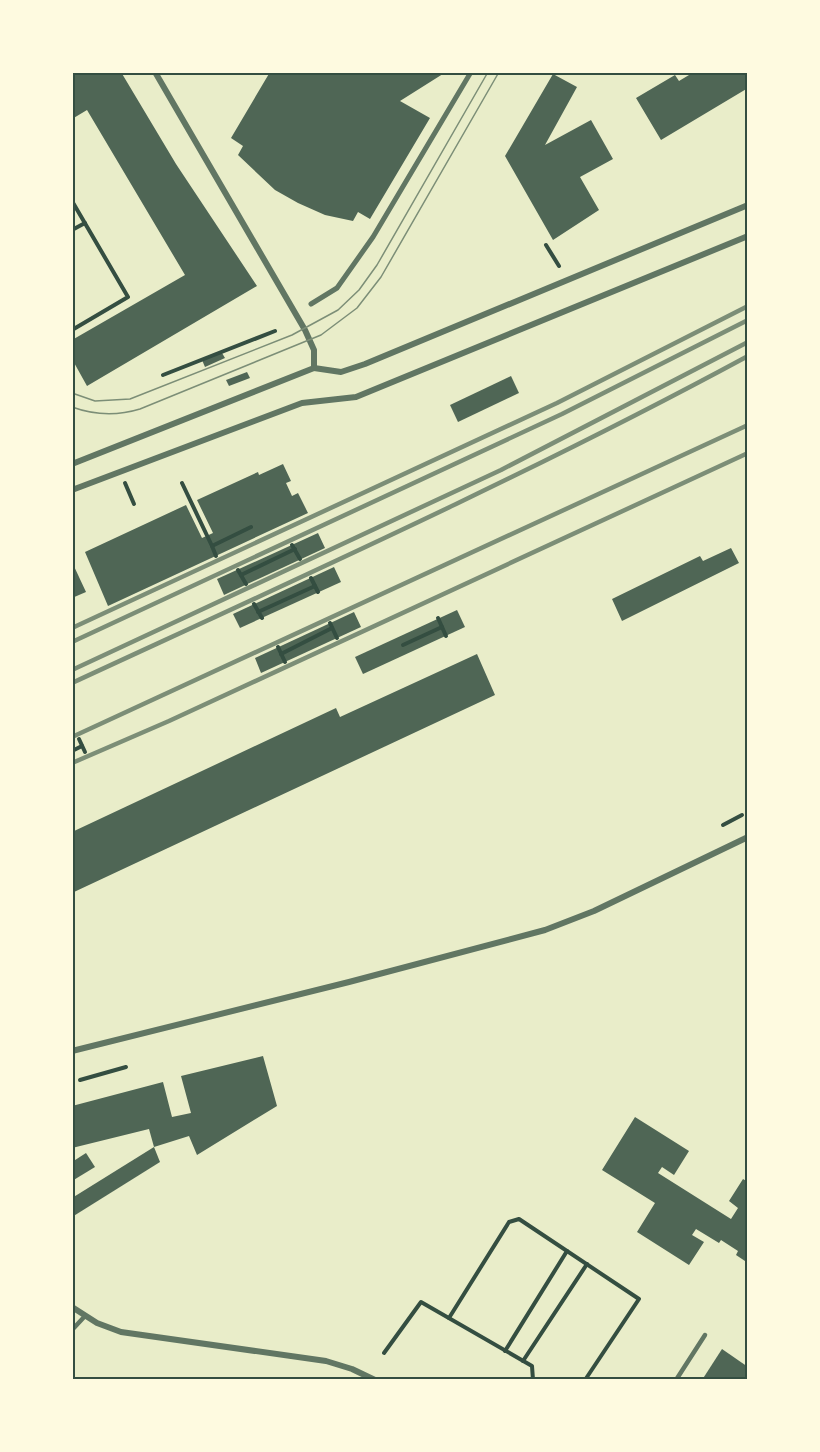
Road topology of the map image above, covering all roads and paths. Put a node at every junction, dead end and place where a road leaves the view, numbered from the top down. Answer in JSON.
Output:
{"nodes":[{"id":1,"x":155,"y":72,"type":"edge"},
{"id":2,"x":471,"y":72,"type":"edge"},
{"id":3,"x":72,"y":201,"type":"edge"},
{"id":4,"x":748,"y":205,"type":"edge"},
{"id":5,"x":85,"y":223,"type":"junction"},
{"id":6,"x":72,"y":230,"type":"edge"},
{"id":7,"x":748,"y":236,"type":"edge"},
{"id":8,"x":546,"y":245,"type":"dead end"},
{"id":9,"x":559,"y":266,"type":"dead end"},
{"id":10,"x":311,"y":304,"type":"dead end"},
{"id":11,"x":72,"y":330,"type":"edge"},
{"id":12,"x":275,"y":331,"type":"dead end"},
{"id":13,"x":314,"y":368,"type":"junction"},
{"id":14,"x":163,"y":375,"type":"dead end"},
{"id":15,"x":72,"y":464,"type":"edge"},
{"id":16,"x":124,"y":482,"type":"dead end"},
{"id":17,"x":182,"y":483,"type":"dead end"},
{"id":18,"x":72,"y":490,"type":"edge"},
{"id":19,"x":134,"y":504,"type":"dead end"},
{"id":20,"x":251,"y":527,"type":"dead end"},
{"id":21,"x":292,"y":545,"type":"dead end"},
{"id":22,"x":212,"y":546,"type":"junction"},
{"id":23,"x":295,"y":549,"type":"junction"},
{"id":24,"x":216,"y":556,"type":"dead end"},
{"id":25,"x":300,"y":559,"type":"dead end"},
{"id":26,"x":238,"y":570,"type":"dead end"},
{"id":27,"x":241,"y":575,"type":"junction"},
{"id":28,"x":311,"y":578,"type":"dead end"},
{"id":29,"x":246,"y":584,"type":"dead end"},
{"id":30,"x":315,"y":586,"type":"junction"},
{"id":31,"x":318,"y":592,"type":"dead end"},
{"id":32,"x":254,"y":604,"type":"dead end"},
{"id":33,"x":258,"y":612,"type":"junction"},
{"id":34,"x":262,"y":618,"type":"dead end"},
{"id":35,"x":438,"y":618,"type":"dead end"},
{"id":36,"x":442,"y":627,"type":"junction"},
{"id":37,"x":446,"y":636,"type":"dead end"},
{"id":38,"x":337,"y":638,"type":"dead end"},
{"id":39,"x":403,"y":645,"type":"dead end"},
{"id":40,"x":278,"y":647,"type":"dead end"},
{"id":41,"x":281,"y":654,"type":"junction"},
{"id":42,"x":285,"y":662,"type":"dead end"},
{"id":43,"x":80,"y":739,"type":"dead end"},
{"id":44,"x":83,"y":746,"type":"junction"},
{"id":45,"x":72,"y":750,"type":"edge"},
{"id":46,"x":86,"y":752,"type":"dead end"},
{"id":47,"x":742,"y":816,"type":"dead end"},
{"id":48,"x":723,"y":825,"type":"dead end"},
{"id":49,"x":748,"y":837,"type":"edge"},
{"id":50,"x":80,"y":1049,"type":"junction"},
{"id":51,"x":72,"y":1051,"type":"edge"},
{"id":52,"x":72,"y":1057,"type":"edge"},
{"id":53,"x":126,"y":1067,"type":"dead end"},
{"id":54,"x":80,"y":1080,"type":"dead end"},
{"id":55,"x":567,"y":1251,"type":"junction"},
{"id":56,"x":587,"y":1264,"type":"junction"},
{"id":57,"x":72,"y":1307,"type":"edge"},
{"id":58,"x":85,"y":1316,"type":"junction"},
{"id":59,"x":449,"y":1318,"type":"junction"},
{"id":60,"x":72,"y":1330,"type":"edge"},
{"id":61,"x":705,"y":1335,"type":"dead end"},
{"id":62,"x":505,"y":1351,"type":"junction"},
{"id":63,"x":384,"y":1353,"type":"dead end"},
{"id":64,"x":523,"y":1361,"type":"junction"},
{"id":65,"x":375,"y":1380,"type":"edge"},
{"id":66,"x":533,"y":1380,"type":"edge"},
{"id":67,"x":585,"y":1380,"type":"edge"},
{"id":68,"x":676,"y":1380,"type":"edge"}],
"edges":[{"from":1,"to":13,"type":"street"},
{"from":2,"to":10,"type":"street"},
{"from":3,"to":5,"type":"path"},
{"from":4,"to":13,"type":"street"},
{"from":5,"to":6,"type":"path"},
{"from":5,"to":11,"type":"path"},
{"from":7,"to":18,"type":"street"},
{"from":8,"to":9,"type":"path"},
{"from":12,"to":14,"type":"path"},
{"from":13,"to":15,"type":"street"},
{"from":16,"to":19,"type":"path"},
{"from":17,"to":22,"type":"path"},
{"from":20,"to":22,"type":"path"},
{"from":21,"to":23,"type":"path"},
{"from":22,"to":24,"type":"path"},
{"from":23,"to":25,"type":"path"},
{"from":23,"to":27,"type":"path"},
{"from":26,"to":27,"type":"path"},
{"from":27,"to":29,"type":"path"},
{"from":28,"to":30,"type":"path"},
{"from":30,"to":31,"type":"path"},
{"from":30,"to":33,"type":"path"},
{"from":32,"to":33,"type":"path"},
{"from":33,"to":34,"type":"path"},
{"from":35,"to":36,"type":"path"},
{"from":36,"to":37,"type":"path"},
{"from":36,"to":39,"type":"path"},
{"from":38,"to":41,"type":"path"},
{"from":40,"to":41,"type":"path"},
{"from":41,"to":42,"type":"path"},
{"from":43,"to":44,"type":"path"},
{"from":44,"to":45,"type":"path"},
{"from":44,"to":46,"type":"path"},
{"from":47,"to":48,"type":"path"},
{"from":49,"to":50,"type":"street"},
{"from":50,"to":51,"type":"street"},
{"from":50,"to":52,"type":"street"},
{"from":53,"to":54,"type":"path"},
{"from":55,"to":56,"type":"path"},
{"from":55,"to":59,"type":"path"},
{"from":55,"to":62,"type":"path"},
{"from":56,"to":64,"type":"path"},
{"from":56,"to":67,"type":"path"},
{"from":57,"to":58,"type":"street"},
{"from":58,"to":60,"type":"lane"},
{"from":58,"to":65,"type":"street"},
{"from":59,"to":62,"type":"path"},
{"from":59,"to":63,"type":"path"},
{"from":61,"to":68,"type":"lane"},
{"from":62,"to":64,"type":"path"},
{"from":64,"to":66,"type":"path"}]}
